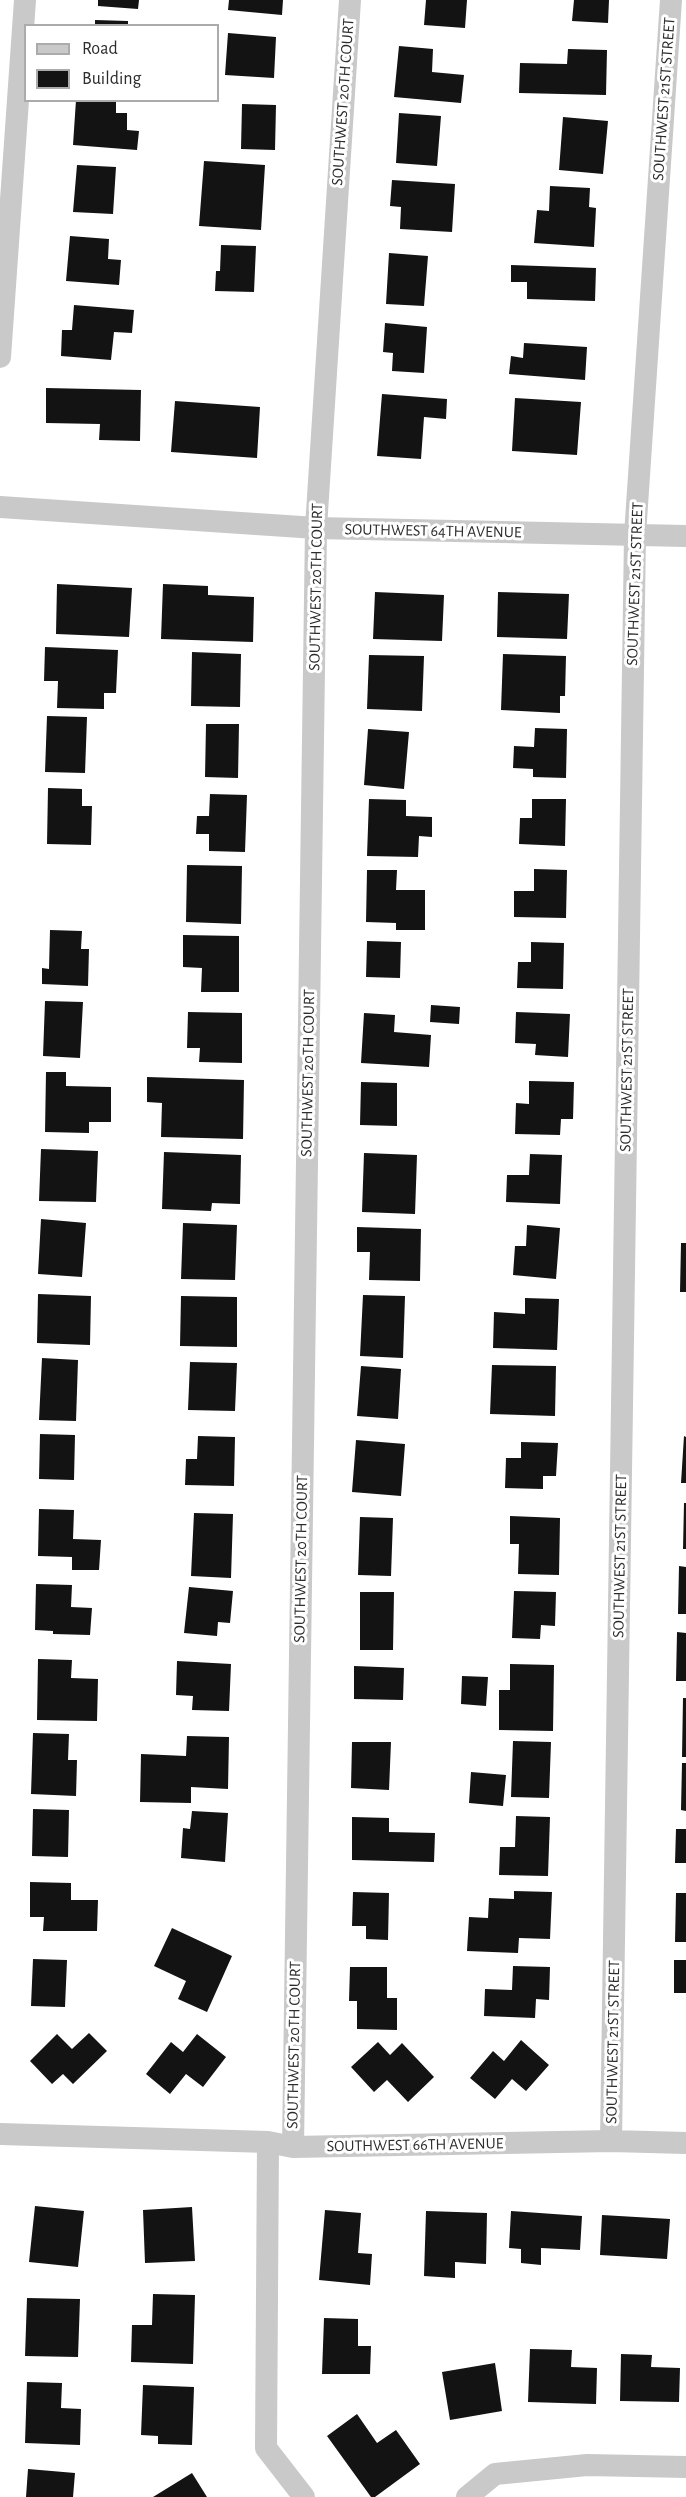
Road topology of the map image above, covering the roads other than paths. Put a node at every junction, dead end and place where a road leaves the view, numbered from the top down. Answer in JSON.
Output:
{"nodes":[{"id":1,"x":25,"y":0,"type":"edge"},
{"id":2,"x":350,"y":0,"type":"edge"},
{"id":3,"x":671,"y":0,"type":"edge"},
{"id":4,"x":0,"y":357,"type":"edge"},
{"id":5,"x":0,"y":507,"type":"edge"},
{"id":6,"x":316,"y":528,"type":"junction"},
{"id":7,"x":635,"y":535,"type":"junction"},
{"id":8,"x":686,"y":536,"type":"edge"},
{"id":9,"x":0,"y":2134,"type":"edge"},
{"id":10,"x":611,"y":2141,"type":"junction"},
{"id":11,"x":268,"y":2142,"type":"junction"},
{"id":12,"x":686,"y":2144,"type":"edge"},
{"id":13,"x":293,"y":2147,"type":"junction"},
{"id":14,"x":686,"y":2468,"type":"edge"},
{"id":15,"x":304,"y":2497,"type":"edge"},
{"id":16,"x":466,"y":2497,"type":"edge"}],
"edges":[{"from":1,"to":4,"type":"street"},
{"from":2,"to":6,"type":"street","name":"SOUTHWEST 20TH COURT"},
{"from":3,"to":7,"type":"street","name":"SOUTHWEST 21ST STREET"},
{"from":5,"to":6,"type":"street","name":"SOUTHWEST 64TH AVENUE"},
{"from":6,"to":7,"type":"street","name":"SOUTHWEST 64TH AVENUE"},
{"from":6,"to":13,"type":"street","name":"SOUTHWEST 20TH COURT"},
{"from":7,"to":8,"type":"street","name":"SOUTHWEST 64TH AVENUE"},
{"from":7,"to":10,"type":"street","name":"SOUTHWEST 21ST STREET"},
{"from":9,"to":11,"type":"street","name":"SOUTHWEST 66TH AVENUE"},
{"from":10,"to":12,"type":"street","name":"SOUTHWEST 66TH AVENUE"},
{"from":10,"to":13,"type":"street","name":"SOUTHWEST 66TH AVENUE"},
{"from":11,"to":13,"type":"street","name":"SOUTHWEST 66TH AVENUE"},
{"from":11,"to":15,"type":"street","name":"SOUTHWEST 20TH COURT"},
{"from":14,"to":16,"type":"street"}]}
